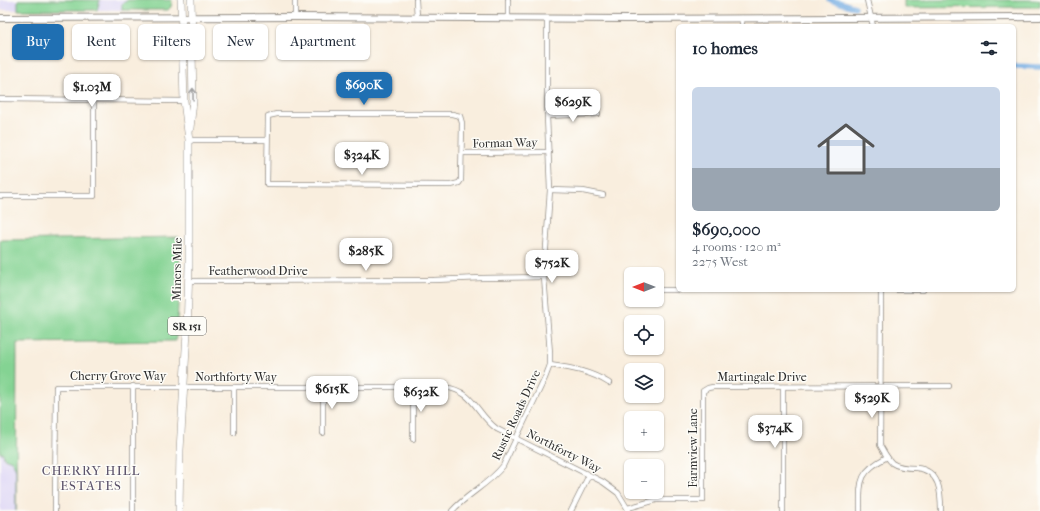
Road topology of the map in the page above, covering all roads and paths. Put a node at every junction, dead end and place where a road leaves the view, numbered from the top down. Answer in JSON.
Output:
{"nodes":[{"id":1,"x":181,"y":0,"type":"edge"},
{"id":2,"x":191,"y":0,"type":"edge"},
{"id":3,"x":295,"y":0,"type":"edge"},
{"id":4,"x":416,"y":0,"type":"edge"},
{"id":5,"x":508,"y":0,"type":"edge"},
{"id":6,"x":867,"y":0,"type":"edge"},
{"id":7,"x":181,"y":17,"type":"junction"},
{"id":8,"x":191,"y":17,"type":"junction"},
{"id":9,"x":295,"y":17,"type":"junction"},
{"id":10,"x":416,"y":17,"type":"junction"},
{"id":11,"x":870,"y":17,"type":"junction"},
{"id":12,"x":1040,"y":17,"type":"edge"},
{"id":13,"x":0,"y":18,"type":"edge"},
{"id":14,"x":508,"y":18,"type":"junction"},
{"id":15,"x":547,"y":18,"type":"junction"},
{"id":16,"x":742,"y":18,"type":"junction"},
{"id":17,"x":742,"y":24,"type":"edge"},
{"id":18,"x":872,"y":24,"type":"edge"},
{"id":19,"x":0,"y":100,"type":"edge"},
{"id":20,"x":94,"y":100,"type":"junction"},
{"id":21,"x":184,"y":101,"type":"junction"},
{"id":22,"x":598,"y":114,"type":"dead end"},
{"id":23,"x":546,"y":116,"type":"junction"},
{"id":24,"x":189,"y":140,"type":"junction"},
{"id":25,"x":267,"y":140,"type":"junction"},
{"id":26,"x":549,"y":152,"type":"junction"},
{"id":27,"x":462,"y":153,"type":"junction"},
{"id":28,"x":550,"y":190,"type":"junction"},
{"id":29,"x":604,"y":195,"type":"dead end"},
{"id":30,"x":0,"y":196,"type":"edge"},
{"id":31,"x":544,"y":277,"type":"junction"},
{"id":32,"x":189,"y":281,"type":"junction"},
{"id":33,"x":664,"y":290,"type":"edge"},
{"id":34,"x":676,"y":290,"type":"edge"},
{"id":35,"x":881,"y":292,"type":"edge"},
{"id":36,"x":550,"y":364,"type":"junction"},
{"id":37,"x":609,"y":383,"type":"dead end"},
{"id":38,"x":133,"y":386,"type":"junction"},
{"id":39,"x":184,"y":386,"type":"junction"},
{"id":40,"x":783,"y":386,"type":"junction"},
{"id":41,"x":880,"y":386,"type":"junction"},
{"id":42,"x":949,"y":386,"type":"dead end"},
{"id":43,"x":234,"y":387,"type":"junction"},
{"id":44,"x":323,"y":387,"type":"junction"},
{"id":45,"x":413,"y":387,"type":"junction"},
{"id":46,"x":703,"y":391,"type":"joint"},
{"id":47,"x":234,"y":433,"type":"dead end"},
{"id":48,"x":323,"y":433,"type":"dead end"},
{"id":49,"x":517,"y":438,"type":"junction"},
{"id":50,"x":413,"y":440,"type":"dead end"},
{"id":51,"x":887,"y":457,"type":"junction"},
{"id":52,"x":589,"y":475,"type":"junction"},
{"id":53,"x":628,"y":510,"type":"edge"},
{"id":54,"x":55,"y":511,"type":"edge"},
{"id":55,"x":133,"y":511,"type":"edge"},
{"id":56,"x":179,"y":511,"type":"edge"},
{"id":57,"x":452,"y":511,"type":"edge"},
{"id":58,"x":571,"y":511,"type":"edge"},
{"id":59,"x":783,"y":511,"type":"edge"},
{"id":60,"x":860,"y":511,"type":"edge"},
{"id":61,"x":941,"y":511,"type":"edge"}],
"edges":[{"from":1,"to":7,"type":"main road","number":"SR 151"},
{"from":2,"to":8,"type":"main road","number":"SR 151"},
{"from":3,"to":9,"type":"street"},
{"from":4,"to":10,"type":"street"},
{"from":5,"to":14,"type":"street"},
{"from":6,"to":11,"type":"street"},
{"from":7,"to":8,"type":"street"},
{"from":7,"to":13,"type":"street"},
{"from":7,"to":21,"type":"main road","name":"Miners Mile","number":"SR 151"},
{"from":8,"to":9,"type":"street"},
{"from":24,"to":8,"type":"main road","number":"SR 151","one_way":true},
{"from":9,"to":10,"type":"street"},
{"from":10,"to":14,"type":"street"},
{"from":11,"to":12,"type":"street"},
{"from":11,"to":16,"type":"street"},
{"from":11,"to":18,"type":"street"},
{"from":14,"to":15,"type":"street"},
{"from":15,"to":16,"type":"street"},
{"from":15,"to":23,"type":"street","name":"Rustic Roads Drive"},
{"from":16,"to":17,"type":"street"},
{"from":19,"to":20,"type":"street"},
{"from":20,"to":21,"type":"street"},
{"from":20,"to":30,"type":"street"},
{"from":21,"to":24,"type":"main road","name":"Miners Mile","number":"SR 151"},
{"from":22,"to":23,"type":"street"},
{"from":23,"to":26,"type":"street","name":"Rustic Roads Drive"},
{"from":24,"to":25,"type":"street"},
{"from":24,"to":32,"type":"main road","name":"Miners Mile","number":"SR 151"},
{"from":25,"to":27,"type":"street"},
{"from":25,"to":27,"type":"street"},
{"from":26,"to":27,"type":"street","name":"Forman Way"},
{"from":26,"to":28,"type":"street","name":"Rustic Roads Drive"},
{"from":28,"to":29,"type":"street"},
{"from":28,"to":31,"type":"street","name":"Rustic Roads Drive"},
{"from":31,"to":32,"type":"street","name":"Featherwood Drive"},
{"from":31,"to":36,"type":"street","name":"Rustic Roads Drive"},
{"from":32,"to":39,"type":"main road","name":"Miners Mile","number":"SR 151"},
{"from":33,"to":34,"type":"street"},
{"from":35,"to":41,"type":"street"},
{"from":36,"to":37,"type":"street"},
{"from":36,"to":49,"type":"street","name":"Rustic Roads Drive"},
{"from":38,"to":39,"type":"street","name":"Cherry Grove Way"},
{"from":38,"to":54,"type":"street","name":"Cherry Grove Way"},
{"from":38,"to":55,"type":"street"},
{"from":39,"to":43,"type":"street","name":"Northforty Way"},
{"from":39,"to":56,"type":"main road","name":"Miners Mile","number":"SR 151"},
{"from":40,"to":41,"type":"street","name":"Martingale Drive"},
{"from":40,"to":46,"type":"street","name":"Martingale Drive"},
{"from":40,"to":59,"type":"street"},
{"from":41,"to":42,"type":"street","name":"Martingale Drive"},
{"from":41,"to":51,"type":"street"},
{"from":43,"to":44,"type":"street","name":"Northforty Way"},
{"from":43,"to":47,"type":"street"},
{"from":44,"to":45,"type":"street","name":"Northforty Way"},
{"from":44,"to":48,"type":"street"},
{"from":45,"to":49,"type":"street","name":"Northforty Way"},
{"from":45,"to":50,"type":"street"},
{"from":46,"to":53,"type":"street","name":"Farmview Lane"},
{"from":49,"to":52,"type":"street","name":"Northforty Way"},
{"from":49,"to":57,"type":"street","name":"Rustic Roads Drive"},
{"from":51,"to":60,"type":"street"},
{"from":51,"to":61,"type":"street"},
{"from":52,"to":53,"type":"street","name":"Northforty Way"},
{"from":52,"to":58,"type":"street"}]}
